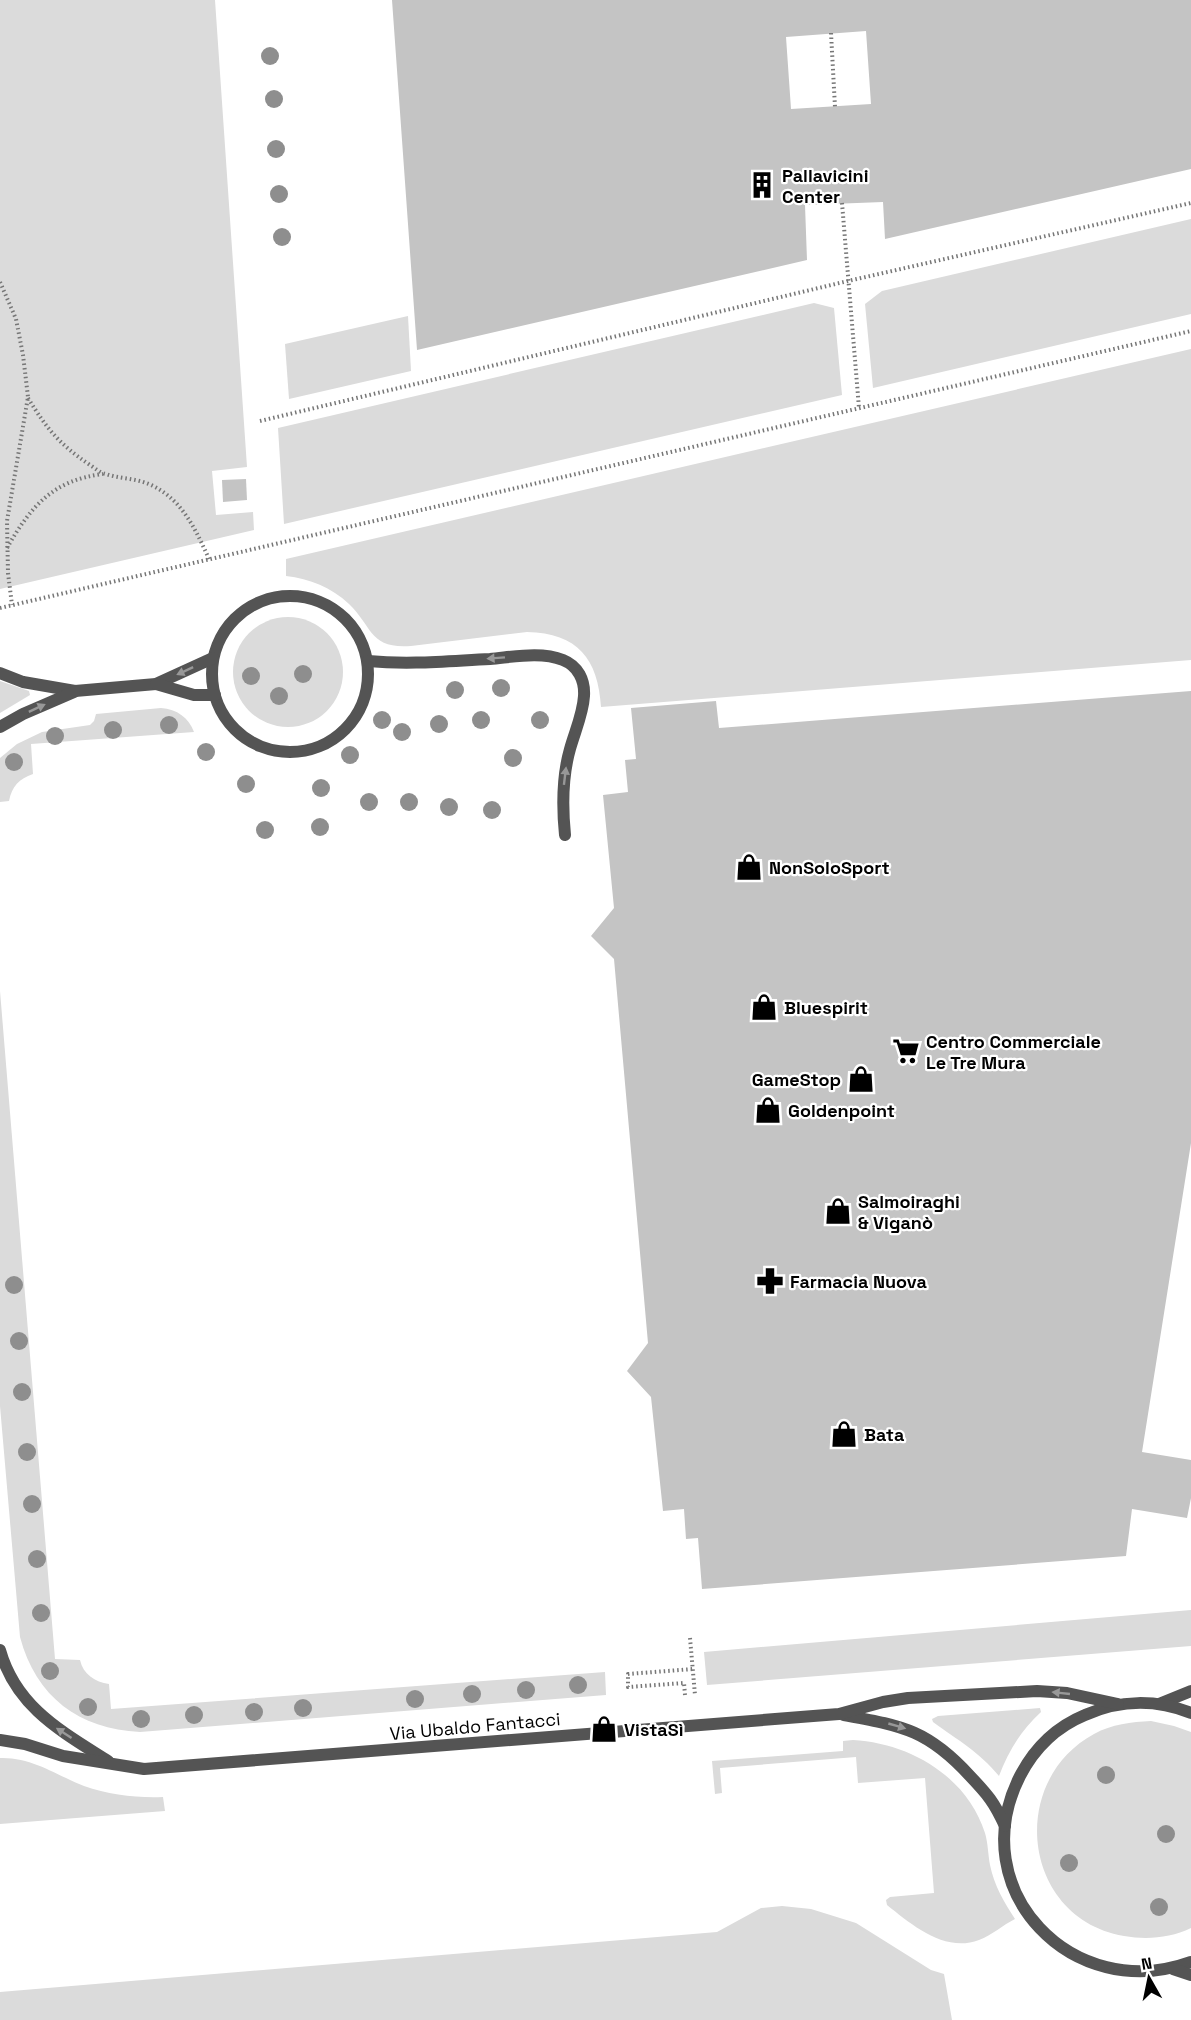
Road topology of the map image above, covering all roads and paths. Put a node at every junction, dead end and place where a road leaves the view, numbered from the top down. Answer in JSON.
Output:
{"nodes":[{"id":1,"x":831,"y":33,"type":"dead end"},
{"id":2,"x":836,"y":107,"type":"dead end"},
{"id":3,"x":842,"y":203,"type":"dead end"},
{"id":4,"x":1191,"y":203,"type":"edge"},
{"id":5,"x":848,"y":281,"type":"junction"},
{"id":6,"x":0,"y":282,"type":"edge"},
{"id":7,"x":1191,"y":331,"type":"edge"},
{"id":8,"x":28,"y":397,"type":"junction"},
{"id":9,"x":859,"y":408,"type":"junction"},
{"id":10,"x":260,"y":421,"type":"dead end"},
{"id":11,"x":105,"y":474,"type":"junction"},
{"id":12,"x":7,"y":549,"type":"junction"},
{"id":13,"x":209,"y":560,"type":"junction"},
{"id":14,"x":12,"y":605,"type":"junction"},
{"id":15,"x":0,"y":608,"type":"edge"},
{"id":16,"x":213,"y":658,"type":"junction"},
{"id":17,"x":368,"y":661,"type":"junction"},
{"id":18,"x":0,"y":673,"type":"edge"},
{"id":19,"x":156,"y":684,"type":"junction"},
{"id":20,"x":75,"y":691,"type":"junction"},
{"id":21,"x":215,"y":695,"type":"junction"},
{"id":22,"x":0,"y":727,"type":"edge"},
{"id":23,"x":565,"y":834,"type":"dead end"},
{"id":24,"x":690,"y":1638,"type":"dead end"},
{"id":25,"x":0,"y":1650,"type":"edge"},
{"id":26,"x":693,"y":1670,"type":"junction"},
{"id":27,"x":1191,"y":1691,"type":"edge"},
{"id":28,"x":685,"y":1695,"type":"dead end"},
{"id":29,"x":695,"y":1695,"type":"dead end"},
{"id":30,"x":1118,"y":1704,"type":"junction"},
{"id":31,"x":1158,"y":1704,"type":"junction"},
{"id":32,"x":1191,"y":1713,"type":"edge"},
{"id":33,"x":840,"y":1714,"type":"junction"},
{"id":34,"x":0,"y":1740,"type":"edge"},
{"id":35,"x":114,"y":1765,"type":"junction"},
{"id":36,"x":1005,"y":1826,"type":"junction"},
{"id":37,"x":1191,"y":1962,"type":"edge"},
{"id":38,"x":1173,"y":1969,"type":"junction"},
{"id":39,"x":1191,"y":1974,"type":"edge"}],
"edges":[{"from":1,"to":2,"type":"path"},
{"from":3,"to":5,"type":"path"},
{"from":4,"to":5,"type":"path"},
{"from":5,"to":9,"type":"path"},
{"from":5,"to":10,"type":"path"},
{"from":6,"to":8,"type":"path"},
{"from":7,"to":9,"type":"path"},
{"from":8,"to":11,"type":"path"},
{"from":8,"to":12,"type":"path"},
{"from":9,"to":13,"type":"path"},
{"from":11,"to":12,"type":"path"},
{"from":11,"to":13,"type":"path"},
{"from":12,"to":14,"type":"path"},
{"from":13,"to":14,"type":"path"},
{"from":14,"to":15,"type":"path"},
{"from":16,"to":17,"type":"street"},
{"from":16,"to":19,"type":"street","one_way":true},
{"from":16,"to":21,"type":"street"},
{"from":17,"to":21,"type":"street"},
{"from":23,"to":17,"type":"street","one_way":true},
{"from":18,"to":20,"type":"street"},
{"from":19,"to":20,"type":"street"},
{"from":19,"to":21,"type":"street"},
{"from":22,"to":20,"type":"street","one_way":true},
{"from":24,"to":26,"type":"path"},
{"from":35,"to":25,"type":"street","one_way":true},
{"from":26,"to":28,"type":"path"},
{"from":26,"to":29,"type":"path"},
{"from":27,"to":31,"type":"street"},
{"from":30,"to":31,"type":"street"},
{"from":30,"to":33,"type":"street","one_way":true},
{"from":30,"to":36,"type":"street"},
{"from":31,"to":32,"type":"street"},
{"from":33,"to":35,"type":"street","name":"Via Ubaldo Fantacci"},
{"from":33,"to":36,"type":"street","one_way":true},
{"from":34,"to":35,"type":"street","name":"Via Ubaldo Fantacci"},
{"from":36,"to":38,"type":"street"},
{"from":37,"to":38,"type":"street"},
{"from":38,"to":39,"type":"street"}]}
